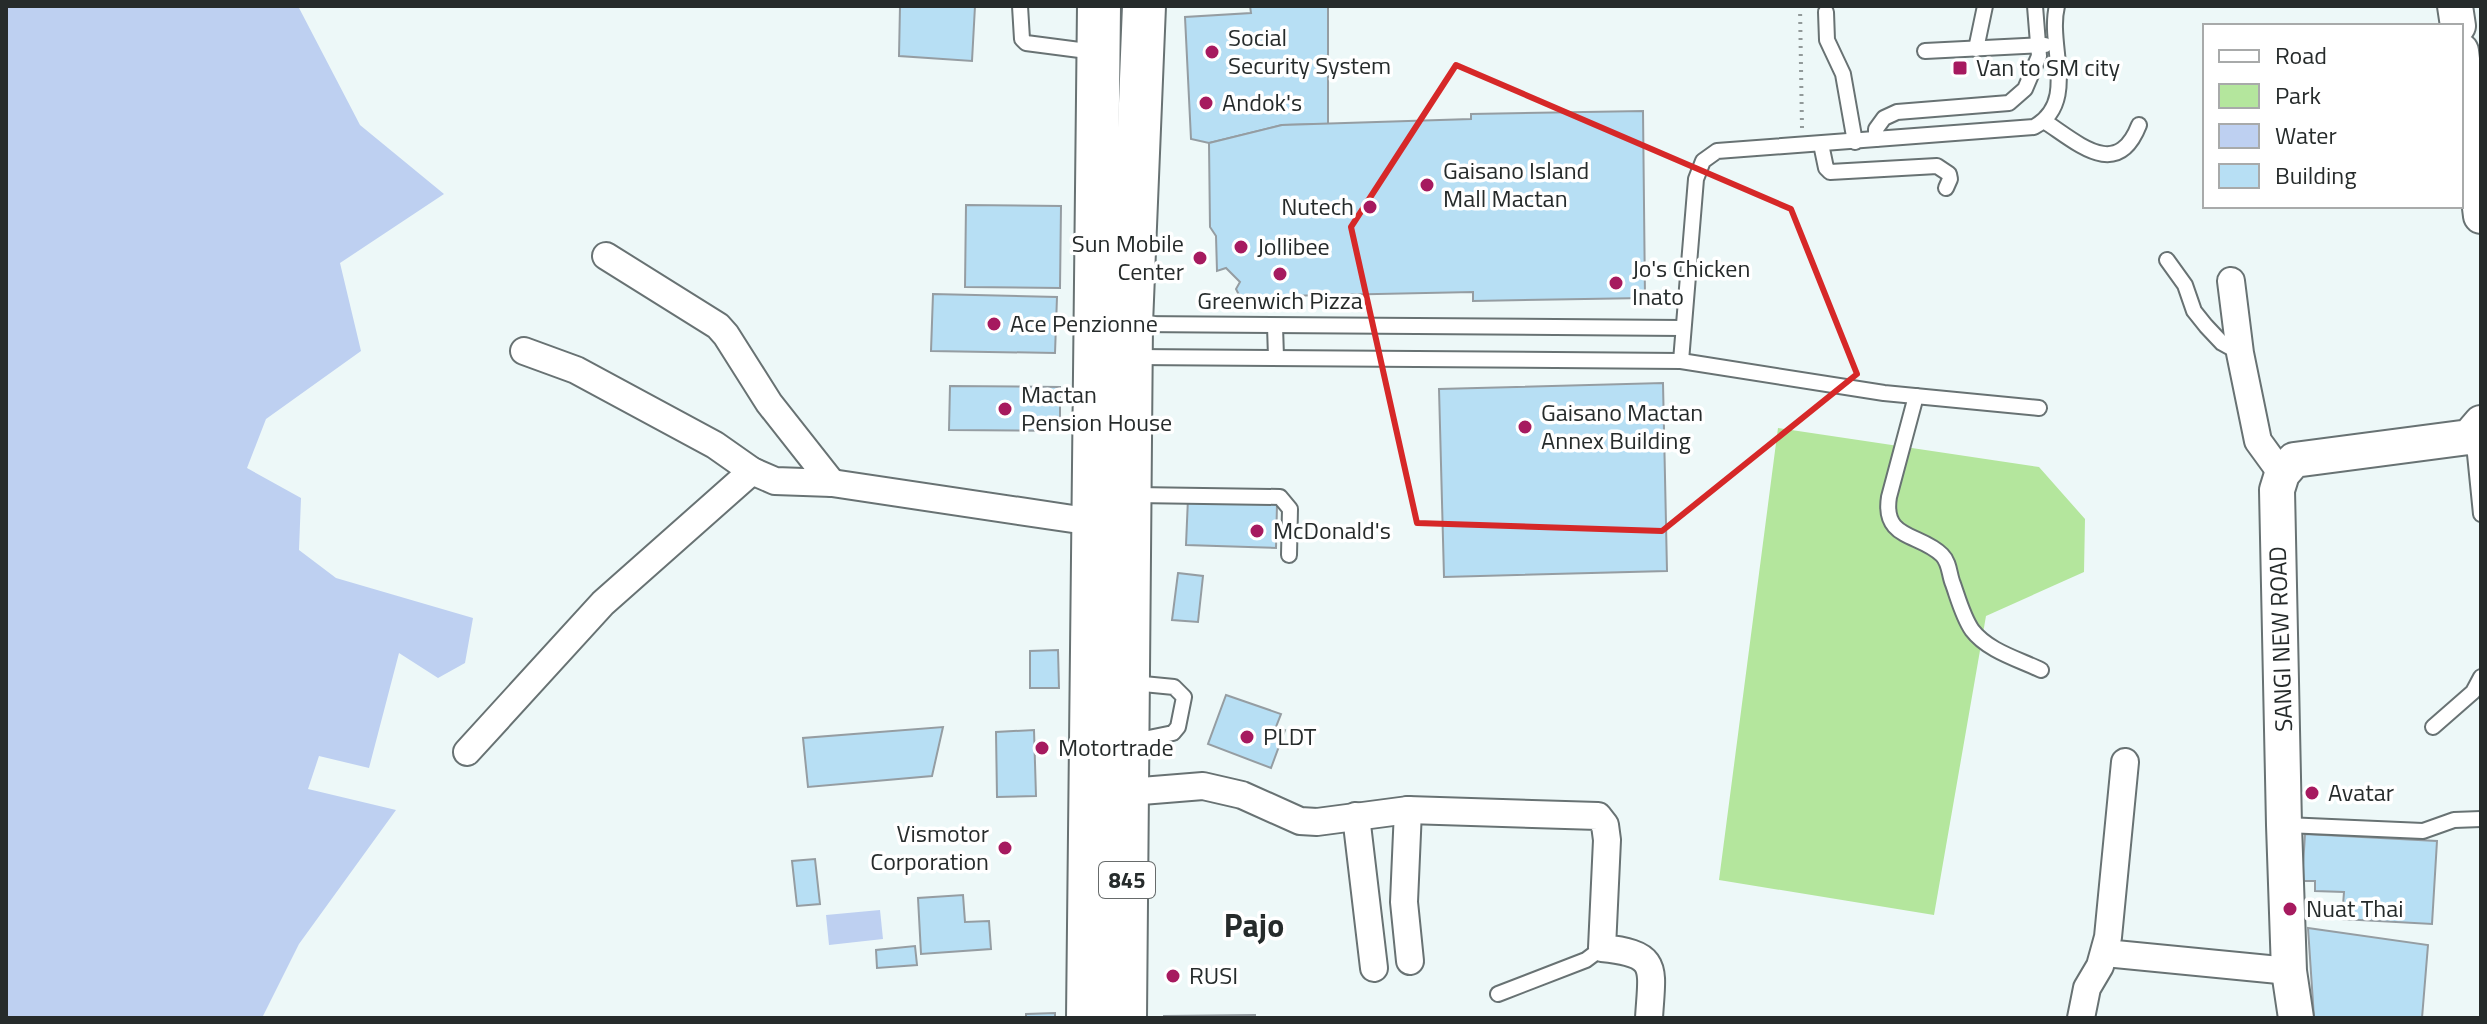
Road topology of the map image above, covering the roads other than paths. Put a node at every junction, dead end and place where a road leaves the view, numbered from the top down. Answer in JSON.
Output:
{"nodes":[{"id":1,"x":1020,"y":6,"type":"edge"},
{"id":2,"x":1099,"y":6,"type":"edge"},
{"id":3,"x":1144,"y":6,"type":"edge"},
{"id":4,"x":1985,"y":6,"type":"edge"},
{"id":5,"x":2034,"y":6,"type":"edge"},
{"id":6,"x":2057,"y":6,"type":"edge"},
{"id":7,"x":1826,"y":12,"type":"dead end"},
{"id":8,"x":2038,"y":45,"type":"junction"},
{"id":9,"x":2056,"y":46,"type":"junction"},
{"id":10,"x":1976,"y":49,"type":"junction"},
{"id":11,"x":1925,"y":51,"type":"dead end"},
{"id":12,"x":1099,"y":52,"type":"junction"},
{"id":13,"x":2463,"y":68,"type":"edge"},
{"id":14,"x":2044,"y":121,"type":"junction"},
{"id":15,"x":2139,"y":125,"type":"dead end"},
{"id":16,"x":1876,"y":139,"type":"junction"},
{"id":17,"x":1855,"y":142,"type":"junction"},
{"id":18,"x":1821,"y":144,"type":"junction"},
{"id":19,"x":1946,"y":188,"type":"dead end"},
{"id":20,"x":2481,"y":216,"type":"edge"},
{"id":21,"x":606,"y":256,"type":"dead end"},
{"id":22,"x":2167,"y":260,"type":"dead end"},
{"id":23,"x":2231,"y":281,"type":"dead end"},
{"id":24,"x":1275,"y":326,"type":"junction"},
{"id":25,"x":1683,"y":328,"type":"junction"},
{"id":26,"x":1131,"y":341,"type":"junction"},
{"id":27,"x":524,"y":351,"type":"dead end"},
{"id":28,"x":2240,"y":353,"type":"junction"},
{"id":29,"x":1276,"y":357,"type":"junction"},
{"id":30,"x":1681,"y":361,"type":"junction"},
{"id":31,"x":1916,"y":396,"type":"junction"},
{"id":32,"x":2039,"y":408,"type":"dead end"},
{"id":33,"x":2475,"y":430,"type":"edge"},
{"id":34,"x":752,"y":471,"type":"junction"},
{"id":35,"x":2282,"y":474,"type":"junction"},
{"id":36,"x":832,"y":483,"type":"junction"},
{"id":37,"x":1128,"y":495,"type":"junction"},
{"id":38,"x":2481,"y":514,"type":"edge"},
{"id":39,"x":1093,"y":522,"type":"junction"},
{"id":40,"x":1289,"y":555,"type":"dead end"},
{"id":41,"x":2041,"y":670,"type":"dead end"},
{"id":42,"x":2481,"y":677,"type":"edge"},
{"id":43,"x":1128,"y":682,"type":"junction"},
{"id":44,"x":2433,"y":727,"type":"dead end"},
{"id":45,"x":1108,"y":744,"type":"junction"},
{"id":46,"x":467,"y":752,"type":"dead end"},
{"id":47,"x":2125,"y":762,"type":"dead end"},
{"id":48,"x":1129,"y":792,"type":"junction"},
{"id":49,"x":1408,"y":810,"type":"junction"},
{"id":50,"x":1356,"y":816,"type":"junction"},
{"id":51,"x":2481,"y":819,"type":"edge"},
{"id":52,"x":2284,"y":825,"type":"junction"},
{"id":53,"x":1602,"y":948,"type":"junction"},
{"id":54,"x":2105,"y":953,"type":"junction"},
{"id":55,"x":1410,"y":961,"type":"dead end"},
{"id":56,"x":1374,"y":968,"type":"dead end"},
{"id":57,"x":2289,"y":971,"type":"junction"},
{"id":58,"x":1498,"y":994,"type":"dead end"},
{"id":59,"x":1088,"y":1018,"type":"edge"},
{"id":60,"x":1125,"y":1018,"type":"edge"},
{"id":61,"x":1649,"y":1018,"type":"edge"},
{"id":62,"x":2081,"y":1018,"type":"edge"},
{"id":63,"x":2296,"y":1018,"type":"edge"}],
"edges":[{"from":1,"to":12,"type":"lane"},
{"from":2,"to":12,"type":"main road","number":"845"},
{"from":3,"to":26,"type":"main road","number":"845"},
{"from":4,"to":10,"type":"lane"},
{"from":5,"to":8,"type":"lane"},
{"from":6,"to":9,"type":"lane"},
{"from":7,"to":17,"type":"lane"},
{"from":8,"to":9,"type":"lane"},
{"from":8,"to":10,"type":"lane"},
{"from":8,"to":16,"type":"lane"},
{"from":9,"to":14,"type":"lane"},
{"from":10,"to":11,"type":"lane"},
{"from":12,"to":39,"type":"main road","number":"845"},
{"from":13,"to":20,"type":"street"},
{"from":14,"to":15,"type":"lane"},
{"from":14,"to":16,"type":"lane"},
{"from":16,"to":17,"type":"lane"},
{"from":17,"to":18,"type":"lane"},
{"from":18,"to":19,"type":"lane"},
{"from":18,"to":25,"type":"lane"},
{"from":21,"to":36,"type":"street"},
{"from":22,"to":28,"type":"lane"},
{"from":23,"to":28,"type":"street"},
{"from":24,"to":25,"type":"lane"},
{"from":24,"to":26,"type":"lane"},
{"from":24,"to":29,"type":"lane"},
{"from":25,"to":30,"type":"lane"},
{"from":26,"to":29,"type":"lane"},
{"from":26,"to":37,"type":"main road","number":"845"},
{"from":27,"to":34,"type":"street"},
{"from":28,"to":35,"type":"street"},
{"from":29,"to":30,"type":"lane"},
{"from":30,"to":31,"type":"lane"},
{"from":31,"to":32,"type":"lane"},
{"from":31,"to":41,"type":"lane"},
{"from":33,"to":35,"type":"street"},
{"from":33,"to":38,"type":"lane"},
{"from":34,"to":36,"type":"street"},
{"from":34,"to":46,"type":"street"},
{"from":35,"to":52,"type":"street","name":"SANGI NEW ROAD"},
{"from":36,"to":39,"type":"street"},
{"from":37,"to":40,"type":"lane"},
{"from":37,"to":43,"type":"main road","number":"845"},
{"from":39,"to":45,"type":"main road","number":"845"},
{"from":42,"to":44,"type":"lane"},
{"from":43,"to":45,"type":"main road","number":"845"},
{"from":43,"to":45,"type":"lane"},
{"from":45,"to":48,"type":"main road","number":"845"},
{"from":45,"to":59,"type":"main road","number":"845"},
{"from":47,"to":54,"type":"street"},
{"from":48,"to":50,"type":"street"},
{"from":48,"to":60,"type":"main road","number":"845"},
{"from":49,"to":50,"type":"street"},
{"from":49,"to":53,"type":"street"},
{"from":49,"to":55,"type":"street"},
{"from":50,"to":56,"type":"street"},
{"from":51,"to":52,"type":"lane"},
{"from":52,"to":57,"type":"street","name":"SANGI NEW ROAD"},
{"from":53,"to":58,"type":"lane"},
{"from":53,"to":61,"type":"street"},
{"from":54,"to":57,"type":"street"},
{"from":54,"to":62,"type":"street"},
{"from":57,"to":63,"type":"street","name":"SANGI NEW ROAD"}]}
